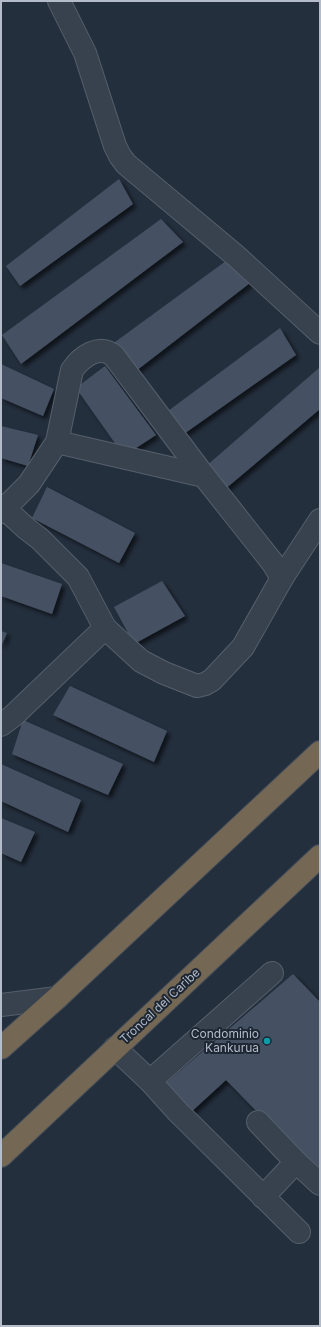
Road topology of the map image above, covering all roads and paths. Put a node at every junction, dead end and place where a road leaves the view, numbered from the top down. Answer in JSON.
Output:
{"nodes":[{"id":1,"x":59,"y":1,"type":"edge"},
{"id":2,"x":320,"y":333,"type":"edge"},
{"id":3,"x":57,"y":442,"type":"junction"},
{"id":4,"x":204,"y":476,"type":"junction"},
{"id":5,"x":3,"y":510,"type":"edge"},
{"id":6,"x":320,"y":520,"type":"edge"},
{"id":7,"x":282,"y":578,"type":"junction"},
{"id":8,"x":104,"y":628,"type":"junction"},
{"id":9,"x":1,"y":726,"type":"edge"},
{"id":10,"x":320,"y":752,"type":"edge"},
{"id":11,"x":320,"y":856,"type":"edge"},
{"id":12,"x":272,"y":973,"type":"dead end"},
{"id":13,"x":57,"y":998,"type":"junction"},
{"id":14,"x":1,"y":1004,"type":"edge"},
{"id":15,"x":1,"y":1048,"type":"edge"},
{"id":16,"x":115,"y":1048,"type":"junction"},
{"id":17,"x":150,"y":1081,"type":"junction"},
{"id":18,"x":258,"y":1122,"type":"dead end"},
{"id":19,"x":1,"y":1156,"type":"edge"},
{"id":20,"x":296,"y":1162,"type":"junction"},
{"id":21,"x":320,"y":1184,"type":"edge"},
{"id":22,"x":263,"y":1197,"type":"junction"},
{"id":23,"x":298,"y":1232,"type":"dead end"}],
"edges":[{"from":1,"to":2,"type":"street"},
{"from":3,"to":4,"type":"street"},
{"from":3,"to":4,"type":"street"},
{"from":3,"to":5,"type":"street"},
{"from":4,"to":7,"type":"street"},
{"from":5,"to":8,"type":"street"},
{"from":6,"to":7,"type":"street"},
{"from":7,"to":8,"type":"street"},
{"from":8,"to":9,"type":"street"},
{"from":10,"to":13,"type":"highway"},
{"from":11,"to":16,"type":"highway","name":"Troncal del Caribe"},
{"from":12,"to":17,"type":"street"},
{"from":13,"to":14,"type":"street"},
{"from":13,"to":15,"type":"highway"},
{"from":16,"to":17,"type":"street"},
{"from":16,"to":19,"type":"highway","name":"Troncal del Caribe"},
{"from":17,"to":22,"type":"street"},
{"from":18,"to":20,"type":"street"},
{"from":20,"to":21,"type":"street"},
{"from":20,"to":22,"type":"street"},
{"from":22,"to":23,"type":"street"}]}
